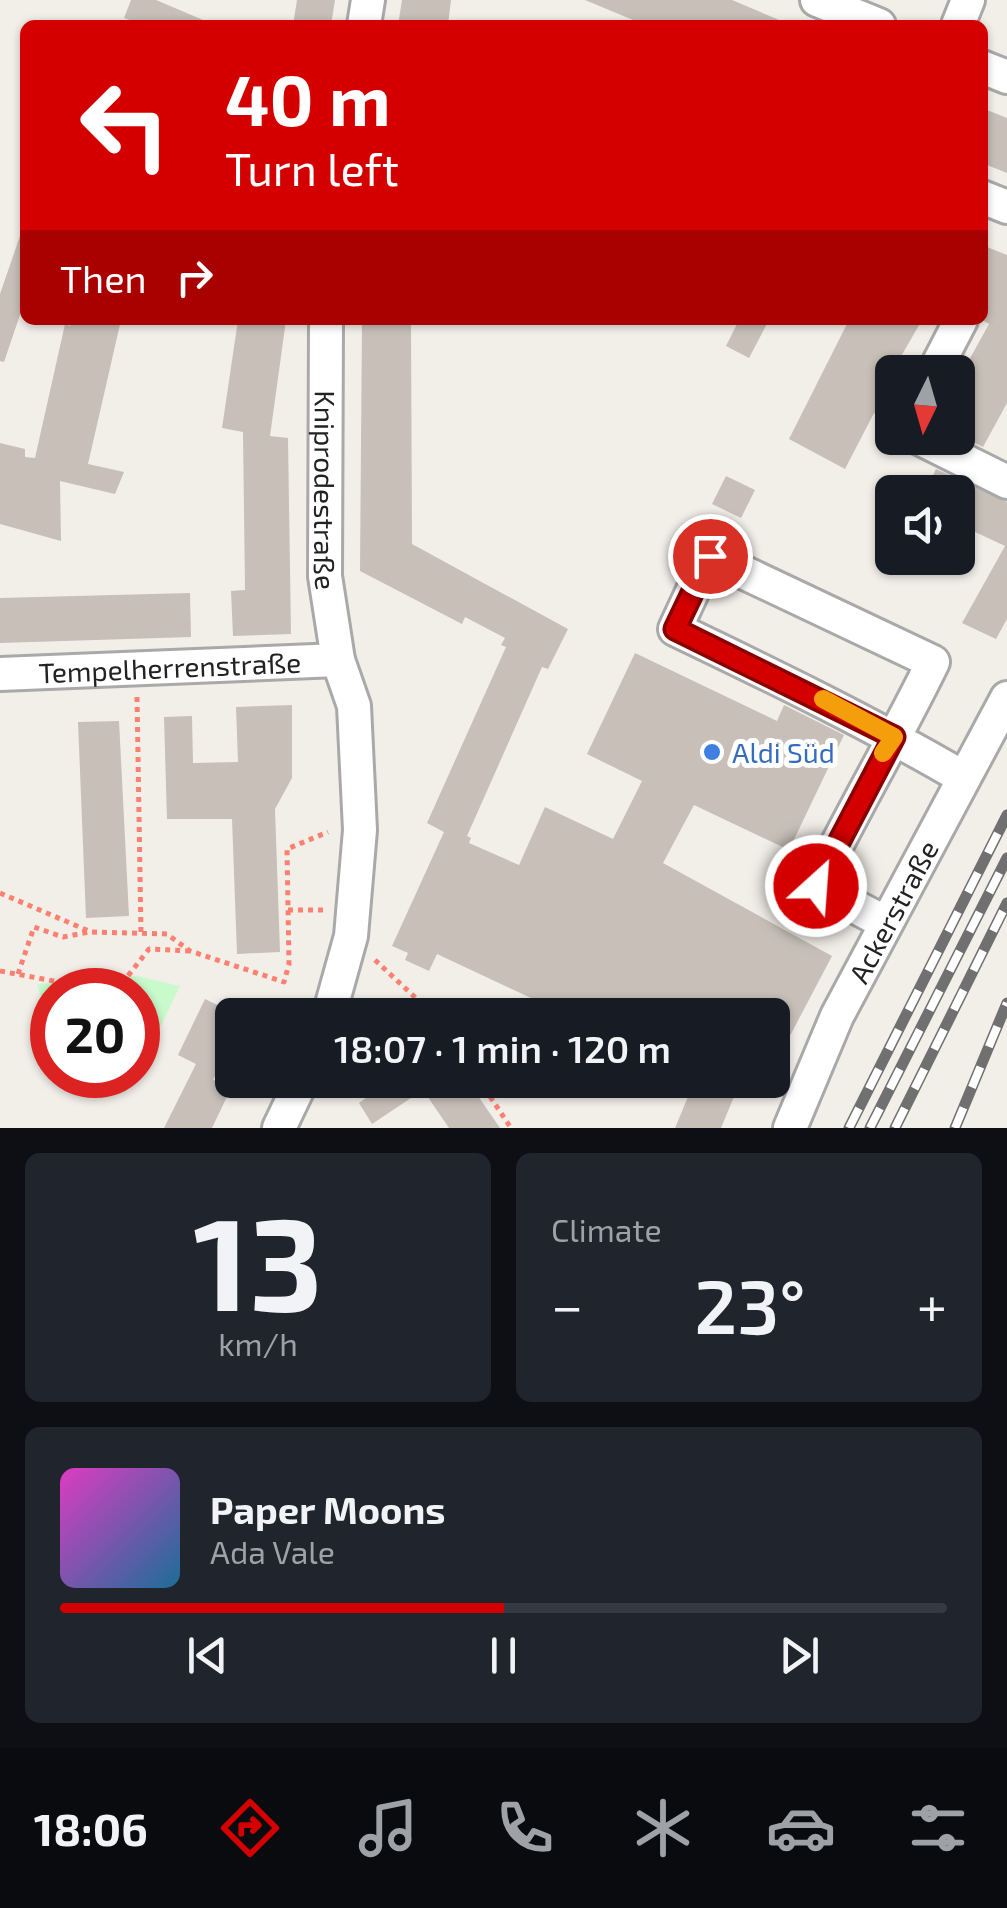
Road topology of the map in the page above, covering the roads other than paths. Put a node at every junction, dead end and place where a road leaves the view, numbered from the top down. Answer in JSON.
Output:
{"nodes":[{"id":1,"x":817,"y":0,"type":"edge"},
{"id":2,"x":867,"y":20,"type":"edge"},
{"id":3,"x":326,"y":325,"type":"edge"},
{"id":4,"x":958,"y":325,"type":"edge"},
{"id":5,"x":943,"y":355,"type":"edge"},
{"id":6,"x":953,"y":455,"type":"edge"},
{"id":7,"x":1007,"y":482,"type":"edge"},
{"id":8,"x":338,"y":660,"type":"junction"},
{"id":9,"x":0,"y":674,"type":"edge"},
{"id":10,"x":1007,"y":698,"type":"edge"},
{"id":11,"x":894,"y":737,"type":"junction"},
{"id":12,"x":964,"y":778,"type":"junction"},
{"id":13,"x":886,"y":924,"type":"junction"},
{"id":14,"x":334,"y":998,"type":"edge"},
{"id":15,"x":293,"y":1098,"type":"edge"},
{"id":16,"x":278,"y":1128,"type":"edge"},
{"id":17,"x":790,"y":1128,"type":"edge"}],
"edges":[{"from":1,"to":2,"type":"street"},
{"from":3,"to":8,"type":"street","name":"Kniprodestraße"},
{"from":4,"to":5,"type":"street"},
{"from":6,"to":7,"type":"street"},
{"from":8,"to":9,"type":"street","name":"Tempelherrenstraße"},
{"from":8,"to":14,"type":"street","name":"Kniprodestraße"},
{"from":10,"to":12,"type":"street","name":"Ackerstraße"},
{"from":11,"to":11,"type":"street"},
{"from":11,"to":12,"type":"street"},
{"from":11,"to":13,"type":"street"},
{"from":12,"to":13,"type":"street","name":"Ackerstraße"},
{"from":13,"to":17,"type":"street","name":"Ackerstraße"},
{"from":15,"to":16,"type":"street"}]}
